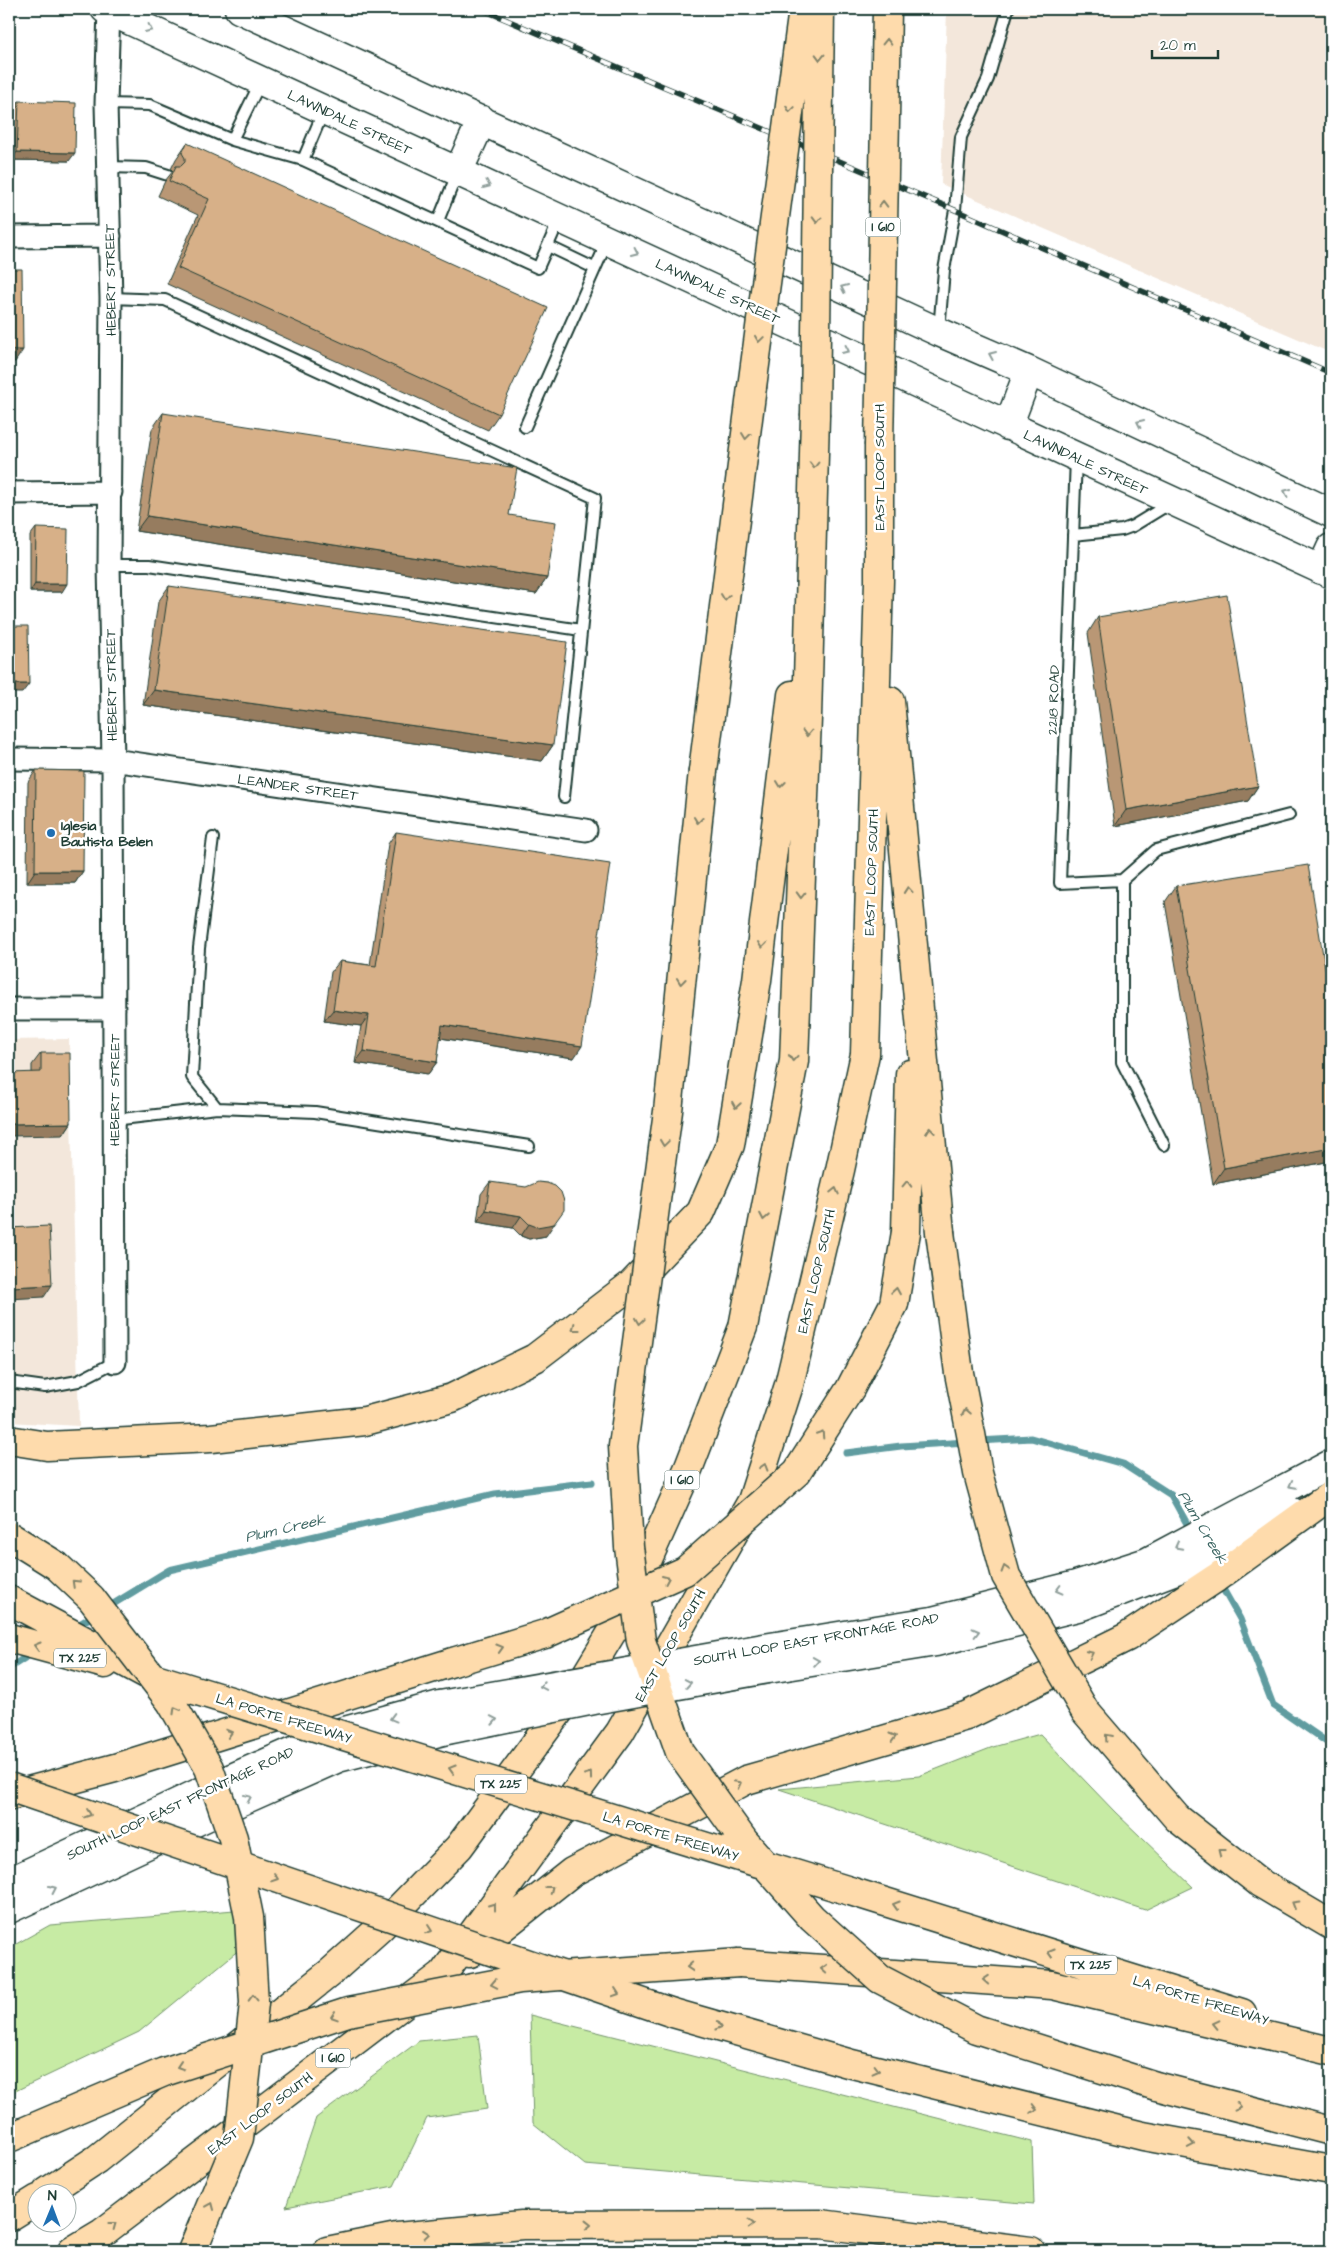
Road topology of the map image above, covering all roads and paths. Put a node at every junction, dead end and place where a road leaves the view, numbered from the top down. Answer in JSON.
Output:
{"nodes":[{"id":1,"x":107,"y":9,"type":"edge"},
{"id":2,"x":239,"y":9,"type":"edge"},
{"id":3,"x":804,"y":9,"type":"edge"},
{"id":4,"x":820,"y":9,"type":"edge"},
{"id":5,"x":887,"y":9,"type":"edge"},
{"id":6,"x":1008,"y":9,"type":"edge"},
{"id":7,"x":261,"y":81,"type":"junction"},
{"id":8,"x":106,"y":104,"type":"junction"},
{"id":9,"x":324,"y":110,"type":"junction"},
{"id":10,"x":482,"y":120,"type":"junction"},
{"id":11,"x":232,"y":140,"type":"junction"},
{"id":12,"x":303,"y":160,"type":"junction"},
{"id":13,"x":108,"y":167,"type":"junction"},
{"id":14,"x":458,"y":172,"type":"junction"},
{"id":15,"x":168,"y":175,"type":"dead end"},
{"id":16,"x":560,"y":218,"type":"junction"},
{"id":17,"x":438,"y":221,"type":"junction"},
{"id":18,"x":110,"y":236,"type":"junction"},
{"id":19,"x":9,"y":237,"type":"edge"},
{"id":20,"x":608,"y":239,"type":"junction"},
{"id":21,"x":548,"y":246,"type":"junction"},
{"id":22,"x":594,"y":268,"type":"junction"},
{"id":23,"x":111,"y":298,"type":"junction"},
{"id":24,"x":939,"y":332,"type":"junction"},
{"id":25,"x":1029,"y":371,"type":"junction"},
{"id":26,"x":1008,"y":426,"type":"junction"},
{"id":27,"x":525,"y":427,"type":"dead end"},
{"id":28,"x":1076,"y":457,"type":"junction"},
{"id":29,"x":111,"y":492,"type":"junction"},
{"id":30,"x":9,"y":493,"type":"edge"},
{"id":31,"x":1173,"y":502,"type":"junction"},
{"id":32,"x":1331,"y":512,"type":"edge"},
{"id":33,"x":812,"y":527,"type":"junction"},
{"id":34,"x":1073,"y":535,"type":"junction"},
{"id":35,"x":1328,"y":564,"type":"edge"},
{"id":36,"x":109,"y":565,"type":"junction"},
{"id":37,"x":879,"y":581,"type":"junction"},
{"id":38,"x":581,"y":630,"type":"junction"},
{"id":39,"x":9,"y":759,"type":"edge"},
{"id":40,"x":113,"y":760,"type":"junction"},
{"id":41,"x":564,"y":797,"type":"dead end"},
{"id":42,"x":1289,"y":815,"type":"dead end"},
{"id":43,"x":586,"y":830,"type":"dead end"},
{"id":44,"x":213,"y":838,"type":"dead end"},
{"id":45,"x":1122,"y":880,"type":"junction"},
{"id":46,"x":913,"y":938,"type":"junction"},
{"id":47,"x":9,"y":1009,"type":"edge"},
{"id":48,"x":114,"y":1009,"type":"junction"},
{"id":49,"x":218,"y":1108,"type":"junction"},
{"id":50,"x":113,"y":1120,"type":"junction"},
{"id":51,"x":1164,"y":1145,"type":"dead end"},
{"id":52,"x":529,"y":1146,"type":"dead end"},
{"id":53,"x":115,"y":1362,"type":"joint"},
{"id":54,"x":9,"y":1382,"type":"edge"},
{"id":55,"x":9,"y":1440,"type":"edge"},
{"id":56,"x":1331,"y":1464,"type":"edge"},
{"id":57,"x":1331,"y":1493,"type":"edge"},
{"id":58,"x":1255,"y":1528,"type":"junction"},
{"id":59,"x":9,"y":1536,"type":"edge"},
{"id":60,"x":9,"y":1600,"type":"edge"},
{"id":61,"x":9,"y":1638,"type":"edge"},
{"id":62,"x":152,"y":1677,"type":"junction"},
{"id":63,"x":443,"y":1718,"type":"junction"},
{"id":64,"x":115,"y":1768,"type":"junction"},
{"id":65,"x":9,"y":1787,"type":"edge"},
{"id":66,"x":9,"y":1796,"type":"edge"},
{"id":67,"x":9,"y":1810,"type":"edge"},
{"id":68,"x":9,"y":1882,"type":"edge"},
{"id":69,"x":9,"y":1910,"type":"edge"},
{"id":70,"x":1331,"y":1925,"type":"edge"},
{"id":71,"x":443,"y":1974,"type":"junction"},
{"id":72,"x":1331,"y":2041,"type":"edge"},
{"id":73,"x":1331,"y":2051,"type":"edge"},
{"id":74,"x":1331,"y":2131,"type":"edge"},
{"id":75,"x":9,"y":2138,"type":"edge"},
{"id":76,"x":1331,"y":2170,"type":"edge"},
{"id":77,"x":62,"y":2182,"type":"edge"},
{"id":78,"x":28,"y":2205,"type":"edge"},
{"id":79,"x":9,"y":2218,"type":"edge"},
{"id":80,"x":72,"y":2251,"type":"edge"},
{"id":81,"x":192,"y":2251,"type":"edge"},
{"id":82,"x":327,"y":2251,"type":"edge"},
{"id":83,"x":1031,"y":2251,"type":"edge"}],
"edges":[{"from":1,"to":7,"type":"main road","name":"LAWNDALE STREET","one_way":true},
{"from":1,"to":8,"type":"street","name":"HEBERT STREET"},
{"from":2,"to":10,"type":"main road"},
{"from":3,"to":74,"type":"highway","one_way":true,"bridge":true},
{"from":4,"to":33,"type":"highway","number":"I 610","one_way":true,"bridge":true},
{"from":37,"to":5,"type":"highway","name":"EAST LOOP SOUTH","number":"I 610","one_way":true,"bridge":true},
{"from":6,"to":24,"type":"lane"},
{"from":7,"to":9,"type":"main road","name":"LAWNDALE STREET"},
{"from":7,"to":11,"type":"lane"},
{"from":8,"to":11,"type":"lane"},
{"from":8,"to":13,"type":"street","name":"HEBERT STREET"},
{"from":9,"to":12,"type":"lane"},
{"from":9,"to":14,"type":"main road","name":"LAWNDALE STREET"},
{"from":10,"to":14,"type":"main road"},
{"from":24,"to":10,"type":"main road","one_way":true},
{"from":11,"to":12,"type":"lane"},
{"from":12,"to":17,"type":"lane"},
{"from":13,"to":15,"type":"lane"},
{"from":13,"to":18,"type":"street","name":"HEBERT STREET"},
{"from":14,"to":16,"type":"main road","name":"LAWNDALE STREET","one_way":true},
{"from":14,"to":17,"type":"lane"},
{"from":16,"to":20,"type":"main road","name":"LAWNDALE STREET"},
{"from":16,"to":21,"type":"lane"},
{"from":17,"to":21,"type":"lane"},
{"from":18,"to":19,"type":"street"},
{"from":18,"to":23,"type":"street","name":"HEBERT STREET"},
{"from":20,"to":22,"type":"lane"},
{"from":20,"to":26,"type":"main road","name":"LAWNDALE STREET","one_way":true},
{"from":21,"to":22,"type":"lane"},
{"from":22,"to":27,"type":"lane"},
{"from":23,"to":29,"type":"street","name":"HEBERT STREET"},
{"from":23,"to":38,"type":"lane"},
{"from":25,"to":24,"type":"main road","one_way":true},
{"from":25,"to":26,"type":"main road"},
{"from":32,"to":25,"type":"main road","one_way":true},
{"from":26,"to":28,"type":"main road","name":"LAWNDALE STREET"},
{"from":28,"to":31,"type":"main road","name":"LAWNDALE STREET"},
{"from":28,"to":34,"type":"lane","name":"2218 ROAD"},
{"from":29,"to":30,"type":"street"},
{"from":29,"to":36,"type":"street","name":"HEBERT STREET"},
{"from":31,"to":34,"type":"lane"},
{"from":31,"to":35,"type":"main road","name":"LAWNDALE STREET"},
{"from":33,"to":55,"type":"highway","one_way":true},
{"from":33,"to":77,"type":"highway","number":"I 610","one_way":true},
{"from":34,"to":45,"type":"lane","name":"2218 ROAD"},
{"from":36,"to":38,"type":"lane"},
{"from":36,"to":40,"type":"street","name":"HEBERT STREET"},
{"from":46,"to":37,"type":"highway","one_way":true},
{"from":71,"to":37,"type":"highway","name":"EAST LOOP SOUTH","number":"I 610","one_way":true},
{"from":38,"to":41,"type":"lane"},
{"from":39,"to":40,"type":"street","name":"LEANDER STREET"},
{"from":40,"to":43,"type":"street","name":"LEANDER STREET"},
{"from":40,"to":48,"type":"street","name":"HEBERT STREET"},
{"from":42,"to":45,"type":"lane"},
{"from":44,"to":49,"type":"lane"},
{"from":45,"to":51,"type":"lane"},
{"from":64,"to":46,"type":"highway","one_way":true,"bridge":true},
{"from":70,"to":46,"type":"highway","one_way":true,"bridge":true},
{"from":47,"to":48,"type":"street"},
{"from":48,"to":50,"type":"street","name":"HEBERT STREET"},
{"from":49,"to":50,"type":"lane"},
{"from":49,"to":52,"type":"lane"},
{"from":50,"to":53,"type":"street","name":"HEBERT STREET"},
{"from":53,"to":54,"type":"lane"},
{"from":56,"to":58,"type":"main road","name":"SOUTH LOOP EAST FRONTAGE ROAD","one_way":true},
{"from":57,"to":58,"type":"highway"},
{"from":58,"to":63,"type":"main road","name":"SOUTH LOOP EAST FRONTAGE ROAD","bridge":true},
{"from":71,"to":58,"type":"highway","one_way":true},
{"from":81,"to":59,"type":"highway","one_way":true,"bridge":true},
{"from":60,"to":62,"type":"highway"},
{"from":62,"to":61,"type":"highway","name":"LA PORTE FREEWAY","number":"TX 225","one_way":true},
{"from":72,"to":62,"type":"highway","name":"LA PORTE FREEWAY","number":"TX 225","one_way":true,"bridge":true},
{"from":63,"to":68,"type":"main road","name":"SOUTH LOOP EAST FRONTAGE ROAD","one_way":true},
{"from":69,"to":63,"type":"main road","name":"SOUTH LOOP EAST FRONTAGE ROAD","one_way":true},
{"from":64,"to":66,"type":"highway"},
{"from":64,"to":67,"type":"highway"},
{"from":65,"to":76,"type":"highway","one_way":true,"bridge":true},
{"from":80,"to":71,"type":"highway","name":"EAST LOOP SOUTH","number":"I 610","one_way":true},
{"from":73,"to":75,"type":"highway","one_way":true,"bridge":true},
{"from":78,"to":79,"type":"highway"},
{"from":82,"to":83,"type":"highway","one_way":true}]}
